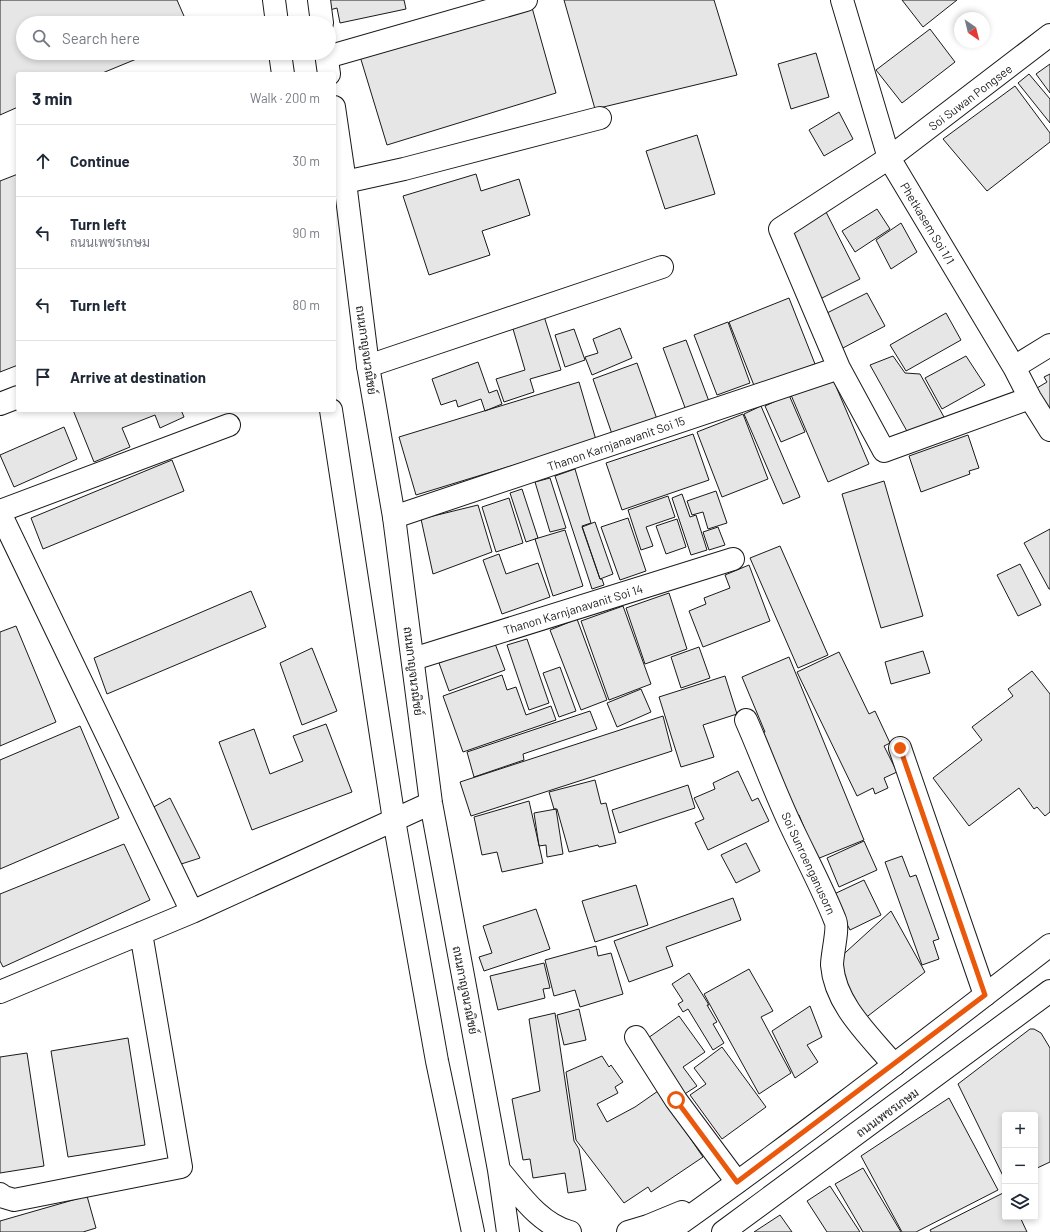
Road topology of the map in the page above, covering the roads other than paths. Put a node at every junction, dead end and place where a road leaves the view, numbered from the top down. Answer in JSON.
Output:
{"nodes":[{"id":1,"x":274,"y":0,"type":"edge"},
{"id":2,"x":319,"y":0,"type":"edge"},
{"id":3,"x":526,"y":0,"type":"edge"},
{"id":4,"x":846,"y":2,"type":"edge"},
{"id":5,"x":276,"y":16,"type":"edge"},
{"id":6,"x":321,"y":16,"type":"edge"},
{"id":7,"x":1050,"y":35,"type":"edge"},
{"id":8,"x":336,"y":59,"type":"edge"},
{"id":9,"x":281,"y":60,"type":"edge"},
{"id":10,"x":283,"y":72,"type":"edge"},
{"id":11,"x":600,"y":118,"type":"dead end"},
{"id":12,"x":336,"y":121,"type":"edge"},
{"id":13,"x":889,"y":158,"type":"junction"},
{"id":14,"x":345,"y":182,"type":"junction"},
{"id":15,"x":662,"y":267,"type":"dead end"},
{"id":16,"x":1050,"y":345,"type":"edge"},
{"id":17,"x":368,"y":366,"type":"junction"},
{"id":18,"x":839,"y":368,"type":"junction"},
{"id":19,"x":1014,"y":368,"type":"junction"},
{"id":20,"x":16,"y":398,"type":"edge"},
{"id":21,"x":1030,"y":398,"type":"junction"},
{"id":22,"x":0,"y":404,"type":"edge"},
{"id":23,"x":331,"y":412,"type":"edge"},
{"id":24,"x":229,"y":425,"type":"dead end"},
{"id":25,"x":1050,"y":430,"type":"edge"},
{"id":26,"x":0,"y":512,"type":"edge"},
{"id":27,"x":394,"y":518,"type":"junction"},
{"id":28,"x":733,"y":559,"type":"dead end"},
{"id":29,"x":413,"y":660,"type":"junction"},
{"id":30,"x":746,"y":720,"type":"dead end"},
{"id":31,"x":900,"y":748,"type":"dead end"},
{"id":32,"x":431,"y":803,"type":"junction"},
{"id":33,"x":394,"y":820,"type":"junction"},
{"id":34,"x":192,"y":912,"type":"junction"},
{"id":35,"x":141,"y":933,"type":"junction"},
{"id":36,"x":1050,"y":945,"type":"edge"},
{"id":37,"x":0,"y":992,"type":"edge"},
{"id":38,"x":985,"y":995,"type":"junction"},
{"id":39,"x":1048,"y":999,"type":"edge"},
{"id":40,"x":636,"y":1037,"type":"dead end"},
{"id":41,"x":894,"y":1065,"type":"junction"},
{"id":42,"x":499,"y":1170,"type":"junction"},
{"id":43,"x":737,"y":1182,"type":"junction"},
{"id":44,"x":0,"y":1194,"type":"edge"},
{"id":45,"x":713,"y":1200,"type":"junction"},
{"id":46,"x":473,"y":1232,"type":"edge"},
{"id":47,"x":508,"y":1232,"type":"edge"},
{"id":48,"x":570,"y":1232,"type":"edge"},
{"id":49,"x":628,"y":1232,"type":"edge"},
{"id":50,"x":668,"y":1232,"type":"edge"},
{"id":51,"x":723,"y":1232,"type":"edge"}],
"edges":[{"from":1,"to":5,"type":"street"},
{"from":2,"to":6,"type":"street"},
{"from":3,"to":8,"type":"street"},
{"from":4,"to":13,"type":"street","name":"Phetkasem Soi 1/1"},
{"from":7,"to":13,"type":"street","name":"Soi Suwan Pongsee"},
{"from":9,"to":10,"type":"street"},
{"from":11,"to":14,"type":"street"},
{"from":12,"to":14,"type":"street","name":"ถนนกาญจนวณิชย์"},
{"from":13,"to":18,"type":"street","name":"Soi Suwan Pongsee"},
{"from":13,"to":19,"type":"street","name":"Phetkasem Soi 1/1"},
{"from":14,"to":17,"type":"street","name":"ถนนกาญจนวณิชย์"},
{"from":15,"to":17,"type":"street"},
{"from":16,"to":19,"type":"street"},
{"from":17,"to":27,"type":"street","name":"ถนนกาญจนวณิชย์"},
{"from":18,"to":21,"type":"street"},
{"from":18,"to":27,"type":"street","name":"Thanon Karnjanavanit Soi 15"},
{"from":19,"to":21,"type":"street","name":"Phetkasem Soi 1/1"},
{"from":20,"to":22,"type":"street"},
{"from":21,"to":25,"type":"street","name":"Phetkasem Soi 1/1"},
{"from":23,"to":33,"type":"street"},
{"from":24,"to":26,"type":"street"},
{"from":26,"to":34,"type":"street"},
{"from":27,"to":29,"type":"street","name":"ถนนกาญจนวณิชย์"},
{"from":28,"to":29,"type":"street","name":"Thanon Karnjanavanit Soi 14"},
{"from":29,"to":32,"type":"street","name":"ถนนกาญจนวณิชย์"},
{"from":30,"to":41,"type":"street","name":"Soi Sunroenganusorn"},
{"from":31,"to":38,"type":"street"},
{"from":32,"to":33,"type":"street"},
{"from":32,"to":42,"type":"street","name":"ถนนกาญจนวณิชย์"},
{"from":33,"to":34,"type":"street"},
{"from":33,"to":46,"type":"street"},
{"from":34,"to":35,"type":"street"},
{"from":35,"to":37,"type":"street"},
{"from":35,"to":44,"type":"street"},
{"from":36,"to":38,"type":"street"},
{"from":38,"to":41,"type":"street"},
{"from":39,"to":51,"type":"street","name":"ถนนเพชรเกษม"},
{"from":40,"to":43,"type":"street"},
{"from":41,"to":43,"type":"street"},
{"from":42,"to":47,"type":"street","name":"ถนนกาญจนวณิชย์"},
{"from":42,"to":48,"type":"street"},
{"from":43,"to":45,"type":"street"},
{"from":45,"to":49,"type":"street"},
{"from":45,"to":50,"type":"street"}]}
